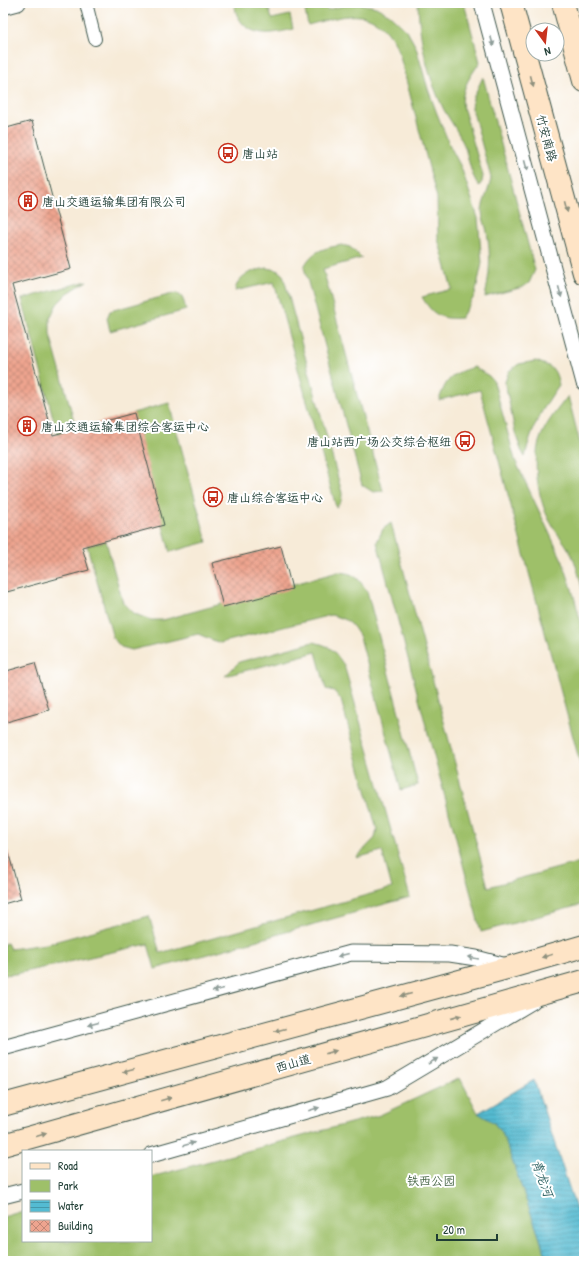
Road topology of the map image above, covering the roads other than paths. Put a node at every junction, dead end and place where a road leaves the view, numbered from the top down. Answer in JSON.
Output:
{"nodes":[{"id":1,"x":18,"y":3,"type":"edge"},
{"id":2,"x":86,"y":3,"type":"edge"},
{"id":3,"x":482,"y":3,"type":"edge"},
{"id":4,"x":511,"y":3,"type":"edge"},
{"id":5,"x":563,"y":3,"type":"edge"},
{"id":6,"x":3,"y":7,"type":"edge"},
{"id":7,"x":95,"y":39,"type":"dead end"},
{"id":8,"x":584,"y":81,"type":"edge"},
{"id":9,"x":584,"y":272,"type":"edge"},
{"id":10,"x":584,"y":383,"type":"edge"},
{"id":11,"x":584,"y":946,"type":"edge"},
{"id":12,"x":511,"y":967,"type":"junction"},
{"id":13,"x":584,"y":981,"type":"edge"},
{"id":14,"x":554,"y":989,"type":"junction"},
{"id":15,"x":3,"y":1048,"type":"edge"},
{"id":16,"x":3,"y":1105,"type":"edge"},
{"id":17,"x":3,"y":1145,"type":"edge"},
{"id":18,"x":152,"y":1155,"type":"edge"},
{"id":19,"x":22,"y":1191,"type":"edge"},
{"id":20,"x":3,"y":1196,"type":"edge"}],
"edges":[{"from":1,"to":6,"type":"street"},
{"from":2,"to":7,"type":"street"},
{"from":3,"to":10,"type":"street","one_way":true},
{"from":4,"to":9,"type":"main road","name":"竹安南路","one_way":true},
{"from":5,"to":8,"type":"main road"},
{"from":11,"to":12,"type":"main road","one_way":true},
{"from":12,"to":15,"type":"street","one_way":true},
{"from":12,"to":16,"type":"main road","one_way":true},
{"from":13,"to":14,"type":"main road","name":"西山道"},
{"from":17,"to":14,"type":"main road","name":"西山道","one_way":true},
{"from":18,"to":14,"type":"street","one_way":true},
{"from":19,"to":20,"type":"street"}]}
